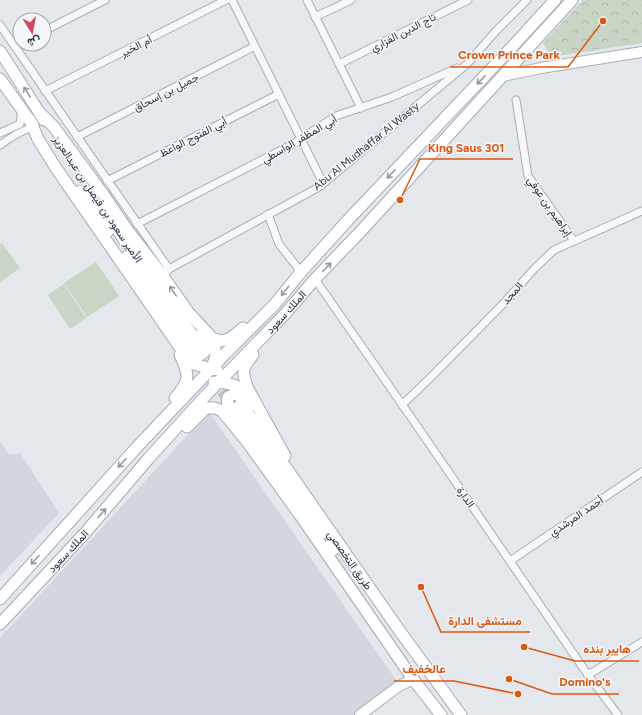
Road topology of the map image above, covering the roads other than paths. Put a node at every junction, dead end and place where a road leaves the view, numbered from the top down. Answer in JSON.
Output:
{"nodes":[{"id":1,"x":105,"y":0,"type":"edge"},
{"id":2,"x":226,"y":0,"type":"edge"},
{"id":3,"x":232,"y":0,"type":"edge"},
{"id":4,"x":307,"y":0,"type":"edge"},
{"id":5,"x":351,"y":0,"type":"edge"},
{"id":6,"x":468,"y":0,"type":"edge"},
{"id":7,"x":527,"y":0,"type":"edge"},
{"id":8,"x":546,"y":0,"type":"edge"},
{"id":9,"x":555,"y":0,"type":"edge"},
{"id":10,"x":572,"y":0,"type":"edge"},
{"id":11,"x":577,"y":0,"type":"edge"},
{"id":12,"x":315,"y":17,"type":"junction"},
{"id":13,"x":0,"y":25,"type":"edge"},
{"id":14,"x":52,"y":27,"type":"edge"},
{"id":15,"x":12,"y":38,"type":"edge"},
{"id":16,"x":255,"y":46,"type":"junction"},
{"id":17,"x":513,"y":46,"type":"junction"},
{"id":18,"x":0,"y":51,"type":"edge"},
{"id":19,"x":22,"y":52,"type":"edge"},
{"id":20,"x":642,"y":52,"type":"edge"},
{"id":21,"x":339,"y":64,"type":"junction"},
{"id":22,"x":467,"y":64,"type":"junction"},
{"id":23,"x":514,"y":65,"type":"junction"},
{"id":24,"x":503,"y":76,"type":"junction"},
{"id":25,"x":0,"y":79,"type":"edge"},
{"id":26,"x":45,"y":91,"type":"junction"},
{"id":27,"x":278,"y":94,"type":"junction"},
{"id":28,"x":516,"y":100,"type":"dead end"},
{"id":29,"x":361,"y":108,"type":"junction"},
{"id":30,"x":22,"y":110,"type":"junction"},
{"id":31,"x":40,"y":114,"type":"junction"},
{"id":32,"x":31,"y":123,"type":"junction"},
{"id":33,"x":0,"y":133,"type":"edge"},
{"id":34,"x":77,"y":137,"type":"junction"},
{"id":35,"x":301,"y":139,"type":"junction"},
{"id":36,"x":0,"y":145,"type":"edge"},
{"id":37,"x":107,"y":181,"type":"junction"},
{"id":38,"x":323,"y":183,"type":"junction"},
{"id":39,"x":642,"y":211,"type":"edge"},
{"id":40,"x":268,"y":214,"type":"junction"},
{"id":41,"x":137,"y":224,"type":"junction"},
{"id":42,"x":574,"y":241,"type":"junction"},
{"id":43,"x":301,"y":272,"type":"junction"},
{"id":44,"x":166,"y":273,"type":"junction"},
{"id":45,"x":315,"y":279,"type":"junction"},
{"id":46,"x":275,"y":304,"type":"junction"},
{"id":47,"x":188,"y":312,"type":"junction"},
{"id":48,"x":285,"y":314,"type":"junction"},
{"id":49,"x":166,"y":328,"type":"junction"},
{"id":50,"x":234,"y":367,"type":"junction"},
{"id":51,"x":216,"y":370,"type":"junction"},
{"id":52,"x":209,"y":385,"type":"junction"},
{"id":53,"x":402,"y":405,"type":"junction"},
{"id":54,"x":248,"y":443,"type":"junction"},
{"id":55,"x":137,"y":447,"type":"junction"},
{"id":56,"x":149,"y":458,"type":"junction"},
{"id":57,"x":286,"y":458,"type":"junction"},
{"id":58,"x":642,"y":472,"type":"edge"},
{"id":59,"x":510,"y":561,"type":"junction"},
{"id":60,"x":0,"y":600,"type":"edge"},
{"id":61,"x":0,"y":624,"type":"edge"},
{"id":62,"x":399,"y":630,"type":"junction"},
{"id":63,"x":642,"y":642,"type":"edge"},
{"id":64,"x":588,"y":675,"type":"junction"},
{"id":65,"x":413,"y":679,"type":"junction"},
{"id":66,"x":360,"y":715,"type":"edge"},
{"id":67,"x":442,"y":715,"type":"edge"},
{"id":68,"x":461,"y":715,"type":"edge"},
{"id":69,"x":618,"y":715,"type":"edge"}],
"edges":[{"from":1,"to":14,"type":"street"},
{"from":2,"to":26,"type":"street","name":"أم الخير"},
{"from":3,"to":16,"type":"street"},
{"from":4,"to":12,"type":"street"},
{"from":5,"to":12,"type":"street"},
{"from":6,"to":21,"type":"street","name":"تاج الدين الفزاري"},
{"from":7,"to":22,"type":"street","name":"Abu Al Mudhaffar Al Wasty"},
{"from":8,"to":17,"type":"main road"},
{"from":9,"to":17,"type":"main road","name":"الملك سعود"},
{"from":10,"to":23,"type":"main road","name":"الملك سعود"},
{"from":11,"to":23,"type":"main road"},
{"from":12,"to":21,"type":"street"},
{"from":13,"to":15,"type":"street"},
{"from":16,"to":27,"type":"street"},
{"from":16,"to":34,"type":"street","name":"جميل بن إسحاق"},
{"from":17,"to":43,"type":"main road","name":"الملك سعود","one_way":true},
{"from":31,"to":18,"type":"main road","name":"الأمير سعود بن فيصل بن عبدالعزيز","one_way":true},
{"from":19,"to":26,"type":"street"},
{"from":20,"to":24,"type":"street"},
{"from":21,"to":29,"type":"street"},
{"from":22,"to":29,"type":"street","name":"أبي المظفر الواسطي"},
{"from":22,"to":38,"type":"street","name":"Abu Al Mudhaffar Al Wasty"},
{"from":23,"to":24,"type":"main road","name":"الملك سعود"},
{"from":45,"to":24,"type":"main road","name":"الملك سعود","one_way":true},
{"from":25,"to":30,"type":"main road","name":"الأمير سعود بن فيصل بن عبدالعزيز"},
{"from":26,"to":34,"type":"street"},
{"from":27,"to":35,"type":"street"},
{"from":27,"to":37,"type":"street","name":"أبي الفتوح الواعظ"},
{"from":28,"to":42,"type":"street","name":"إبراهيم بن عوفي"},
{"from":29,"to":35,"type":"street","name":"أبي المظفر الواسطي"},
{"from":30,"to":32,"type":"main road","name":"الأمير سعود بن فيصل بن عبدالعزيز"},
{"from":30,"to":33,"type":"street"},
{"from":31,"to":32,"type":"main road","name":"الأمير سعود بن فيصل بن عبدالعزيز"},
{"from":31,"to":44,"type":"main road"},
{"from":32,"to":36,"type":"street"},
{"from":32,"to":49,"type":"main road"},
{"from":34,"to":37,"type":"street"},
{"from":35,"to":38,"type":"street"},
{"from":35,"to":41,"type":"street","name":"أبي المظفر الواسطي"},
{"from":37,"to":41,"type":"street"},
{"from":38,"to":40,"type":"street","name":"Abu Al Mudhaffar Al Wasty"},
{"from":39,"to":42,"type":"street","name":"المجد"},
{"from":40,"to":43,"type":"street"},
{"from":40,"to":44,"type":"street","name":"Abu Al Mudhaffar Al Wasty"},
{"from":41,"to":44,"type":"street"},
{"from":42,"to":53,"type":"street","name":"المجد"},
{"from":43,"to":46,"type":"main road","name":"الملك سعود","one_way":true},
{"from":47,"to":44,"type":"main road","one_way":true},
{"from":45,"to":48,"type":"main road","name":"الملك سعود"},
{"from":45,"to":53,"type":"street","name":"الدارة"},
{"from":46,"to":47,"type":"main road"},
{"from":46,"to":51,"type":"main road","name":"الملك سعود"},
{"from":47,"to":49,"type":"main road"},
{"from":47,"to":51,"type":"main road"},
{"from":48,"to":50,"type":"main road","name":"الملك سعود"},
{"from":48,"to":57,"type":"main road"},
{"from":49,"to":51,"type":"main road"},
{"from":49,"to":55,"type":"main road"},
{"from":50,"to":51,"type":"main road"},
{"from":50,"to":52,"type":"main road","name":"الملك سعود"},
{"from":51,"to":52,"type":"main road"},
{"from":51,"to":52,"type":"main road","name":"الملك سعود"},
{"from":52,"to":54,"type":"main road"},
{"from":52,"to":55,"type":"main road","name":"الملك سعود"},
{"from":52,"to":56,"type":"main road","name":"الملك سعود"},
{"from":52,"to":57,"type":"main road"},
{"from":53,"to":59,"type":"street","name":"الدارة"},
{"from":54,"to":56,"type":"main road"},
{"from":54,"to":57,"type":"main road"},
{"from":54,"to":65,"type":"main road"},
{"from":55,"to":60,"type":"main road","name":"الملك سعود","one_way":true},
{"from":61,"to":56,"type":"main road","name":"الملك سعود","one_way":true},
{"from":57,"to":62,"type":"main road"},
{"from":58,"to":59,"type":"street","name":"أحمد المرشدي"},
{"from":59,"to":64,"type":"street","name":"الدارة"},
{"from":62,"to":67,"type":"main road","name":"طريق التخصصي"},
{"from":62,"to":68,"type":"main road","name":"طريق التخصصي"},
{"from":63,"to":64,"type":"street"},
{"from":64,"to":69,"type":"street","name":"الدارة"},
{"from":65,"to":66,"type":"street"},
{"from":65,"to":67,"type":"main road"}]}
